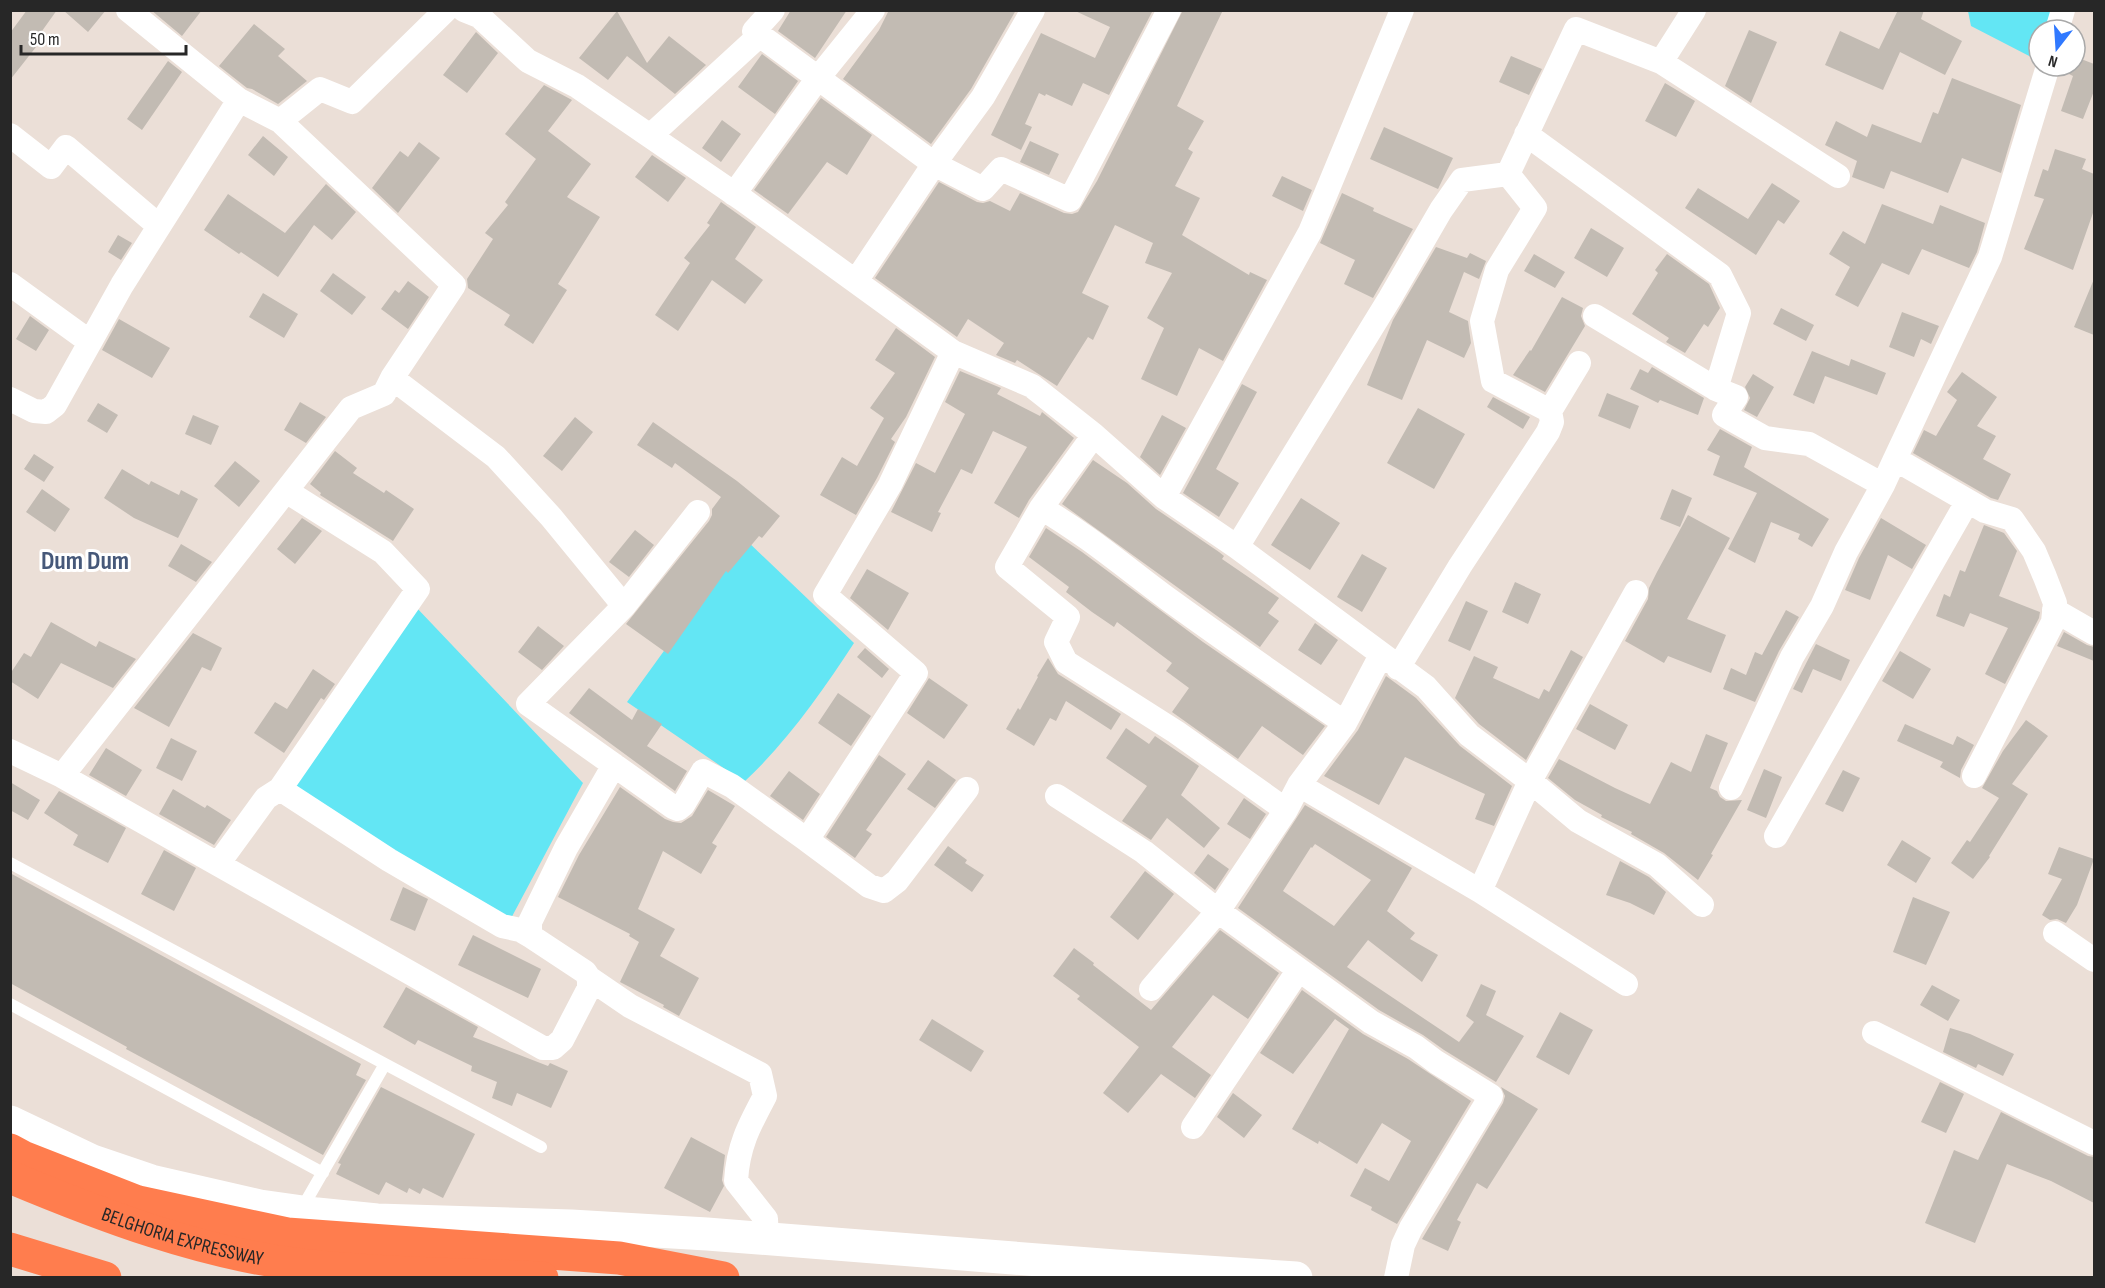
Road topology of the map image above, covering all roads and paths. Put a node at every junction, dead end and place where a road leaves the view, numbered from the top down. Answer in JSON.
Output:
{"nodes":[{"id":1,"x":128,"y":10,"type":"edge"},
{"id":2,"x":446,"y":10,"type":"edge"},
{"id":3,"x":464,"y":10,"type":"edge"},
{"id":4,"x":773,"y":10,"type":"edge"},
{"id":5,"x":873,"y":10,"type":"edge"},
{"id":6,"x":1033,"y":10,"type":"edge"},
{"id":7,"x":1169,"y":10,"type":"edge"},
{"id":8,"x":1402,"y":10,"type":"edge"},
{"id":9,"x":1694,"y":10,"type":"edge"},
{"id":10,"x":760,"y":35,"type":"junction"},
{"id":11,"x":1661,"y":62,"type":"junction"},
{"id":12,"x":818,"y":78,"type":"junction"},
{"id":13,"x":2044,"y":78,"type":"edge"},
{"id":14,"x":239,"y":100,"type":"junction"},
{"id":15,"x":280,"y":121,"type":"junction"},
{"id":16,"x":1526,"y":134,"type":"junction"},
{"id":17,"x":10,"y":135,"type":"edge"},
{"id":18,"x":650,"y":136,"type":"junction"},
{"id":19,"x":934,"y":164,"type":"junction"},
{"id":20,"x":1508,"y":174,"type":"junction"},
{"id":21,"x":1838,"y":176,"type":"dead end"},
{"id":22,"x":734,"y":194,"type":"junction"},
{"id":23,"x":159,"y":226,"type":"junction"},
{"id":24,"x":856,"y":281,"type":"junction"},
{"id":25,"x":10,"y":284,"type":"edge"},
{"id":26,"x":1595,"y":316,"type":"dead end"},
{"id":27,"x":90,"y":342,"type":"junction"},
{"id":28,"x":953,"y":352,"type":"junction"},
{"id":29,"x":1579,"y":363,"type":"dead end"},
{"id":30,"x":392,"y":378,"type":"junction"},
{"id":31,"x":1716,"y":388,"type":"junction"},
{"id":32,"x":10,"y":399,"type":"edge"},
{"id":33,"x":1550,"y":411,"type":"junction"},
{"id":34,"x":1094,"y":435,"type":"junction"},
{"id":35,"x":1895,"y":459,"type":"junction"},
{"id":36,"x":1883,"y":485,"type":"junction"},
{"id":37,"x":286,"y":490,"type":"junction"},
{"id":38,"x":1164,"y":497,"type":"junction"},
{"id":39,"x":1967,"y":502,"type":"junction"},
{"id":40,"x":1041,"y":508,"type":"junction"},
{"id":41,"x":698,"y":512,"type":"dead end"},
{"id":42,"x":1237,"y":547,"type":"junction"},
{"id":43,"x":1636,"y":592,"type":"dead end"},
{"id":44,"x":624,"y":606,"type":"junction"},
{"id":45,"x":2054,"y":610,"type":"junction"},
{"id":46,"x":2094,"y":633,"type":"edge"},
{"id":47,"x":1389,"y":662,"type":"junction"},
{"id":48,"x":1345,"y":723,"type":"junction"},
{"id":49,"x":10,"y":751,"type":"edge"},
{"id":50,"x":614,"y":765,"type":"junction"},
{"id":51,"x":62,"y":776,"type":"junction"},
{"id":52,"x":1974,"y":776,"type":"dead end"},
{"id":53,"x":1530,"y":781,"type":"junction"},
{"id":54,"x":1299,"y":785,"type":"junction"},
{"id":55,"x":1731,"y":788,"type":"dead end"},
{"id":56,"x":280,"y":789,"type":"junction"},
{"id":57,"x":967,"y":789,"type":"dead end"},
{"id":58,"x":1057,"y":796,"type":"dead end"},
{"id":59,"x":1286,"y":810,"type":"junction"},
{"id":60,"x":1776,"y":836,"type":"dead end"},
{"id":61,"x":807,"y":840,"type":"junction"},
{"id":62,"x":10,"y":863,"type":"edge"},
{"id":63,"x":218,"y":864,"type":"junction"},
{"id":64,"x":1480,"y":891,"type":"junction"},
{"id":65,"x":1701,"y":905,"type":"dead end"},
{"id":66,"x":1218,"y":911,"type":"junction"},
{"id":67,"x":2055,"y":933,"type":"dead end"},
{"id":68,"x":532,"y":937,"type":"junction"},
{"id":69,"x":2094,"y":960,"type":"edge"},
{"id":70,"x":1298,"y":970,"type":"junction"},
{"id":71,"x":589,"y":978,"type":"junction"},
{"id":72,"x":1626,"y":984,"type":"dead end"},
{"id":73,"x":1151,"y":989,"type":"dead end"},
{"id":74,"x":10,"y":1004,"type":"edge"},
{"id":75,"x":1874,"y":1033,"type":"dead end"},
{"id":76,"x":385,"y":1064,"type":"junction"},
{"id":77,"x":10,"y":1122,"type":"edge"},
{"id":78,"x":1193,"y":1127,"type":"dead end"},
{"id":79,"x":2094,"y":1143,"type":"edge"},
{"id":80,"x":541,"y":1147,"type":"dead end"},
{"id":81,"x":10,"y":1150,"type":"edge"},
{"id":82,"x":323,"y":1173,"type":"junction"},
{"id":83,"x":10,"y":1177,"type":"edge"},
{"id":84,"x":301,"y":1211,"type":"junction"},
{"id":85,"x":767,"y":1239,"type":"junction"},
{"id":86,"x":10,"y":1249,"type":"edge"},
{"id":87,"x":105,"y":1278,"type":"edge"},
{"id":88,"x":542,"y":1278,"type":"edge"},
{"id":89,"x":723,"y":1278,"type":"edge"},
{"id":90,"x":1296,"y":1278,"type":"edge"},
{"id":91,"x":1396,"y":1278,"type":"edge"}],
"edges":[{"from":1,"to":14,"type":"street"},
{"from":2,"to":15,"type":"street"},
{"from":3,"to":18,"type":"street"},
{"from":4,"to":10,"type":"street"},
{"from":5,"to":12,"type":"street"},
{"from":6,"to":19,"type":"street"},
{"from":7,"to":19,"type":"street"},
{"from":8,"to":38,"type":"street"},
{"from":9,"to":11,"type":"street"},
{"from":10,"to":12,"type":"street"},
{"from":10,"to":18,"type":"street"},
{"from":11,"to":16,"type":"street"},
{"from":11,"to":21,"type":"street"},
{"from":12,"to":19,"type":"street"},
{"from":12,"to":22,"type":"street"},
{"from":13,"to":35,"type":"street"},
{"from":14,"to":15,"type":"street"},
{"from":14,"to":23,"type":"street"},
{"from":15,"to":30,"type":"street"},
{"from":16,"to":20,"type":"street"},
{"from":16,"to":31,"type":"street"},
{"from":17,"to":23,"type":"street"},
{"from":18,"to":22,"type":"street"},
{"from":19,"to":24,"type":"street"},
{"from":20,"to":33,"type":"street"},
{"from":20,"to":42,"type":"street"},
{"from":22,"to":24,"type":"street"},
{"from":23,"to":27,"type":"street"},
{"from":24,"to":28,"type":"street"},
{"from":25,"to":27,"type":"street"},
{"from":26,"to":31,"type":"street"},
{"from":27,"to":32,"type":"street"},
{"from":28,"to":34,"type":"street"},
{"from":28,"to":61,"type":"street"},
{"from":29,"to":33,"type":"street"},
{"from":30,"to":37,"type":"street"},
{"from":30,"to":44,"type":"street"},
{"from":31,"to":36,"type":"street"},
{"from":33,"to":47,"type":"street"},
{"from":34,"to":38,"type":"street"},
{"from":34,"to":40,"type":"street"},
{"from":35,"to":36,"type":"street"},
{"from":35,"to":39,"type":"street"},
{"from":36,"to":55,"type":"street"},
{"from":37,"to":51,"type":"street"},
{"from":37,"to":56,"type":"street"},
{"from":38,"to":42,"type":"street"},
{"from":39,"to":45,"type":"street"},
{"from":39,"to":60,"type":"street"},
{"from":40,"to":48,"type":"street"},
{"from":40,"to":59,"type":"street"},
{"from":41,"to":44,"type":"street"},
{"from":42,"to":47,"type":"street"},
{"from":43,"to":53,"type":"street"},
{"from":44,"to":50,"type":"street"},
{"from":45,"to":46,"type":"street"},
{"from":45,"to":52,"type":"street"},
{"from":47,"to":48,"type":"street"},
{"from":47,"to":53,"type":"street"},
{"from":48,"to":54,"type":"street"},
{"from":49,"to":51,"type":"street"},
{"from":50,"to":61,"type":"street"},
{"from":50,"to":68,"type":"street"},
{"from":51,"to":63,"type":"street"},
{"from":53,"to":64,"type":"street"},
{"from":53,"to":65,"type":"street"},
{"from":54,"to":59,"type":"street"},
{"from":54,"to":64,"type":"street"},
{"from":56,"to":63,"type":"street"},
{"from":56,"to":68,"type":"street"},
{"from":57,"to":61,"type":"street"},
{"from":58,"to":66,"type":"street"},
{"from":59,"to":66,"type":"street"},
{"from":62,"to":76,"type":"lane"},
{"from":63,"to":71,"type":"street"},
{"from":64,"to":72,"type":"street"},
{"from":66,"to":70,"type":"street"},
{"from":66,"to":73,"type":"street"},
{"from":67,"to":69,"type":"street"},
{"from":68,"to":71,"type":"street"},
{"from":70,"to":78,"type":"street"},
{"from":70,"to":91,"type":"street"},
{"from":71,"to":85,"type":"street"},
{"from":74,"to":82,"type":"lane"},
{"from":75,"to":79,"type":"street"},
{"from":76,"to":80,"type":"lane"},
{"from":76,"to":82,"type":"lane"},
{"from":77,"to":84,"type":"street"},
{"from":81,"to":89,"type":"highway"},
{"from":82,"to":84,"type":"lane"},
{"from":83,"to":88,"type":"highway","name":"BELGHORIA EXPRESSWAY"},
{"from":84,"to":85,"type":"street"},
{"from":85,"to":90,"type":"street"},
{"from":86,"to":87,"type":"highway"}]}
